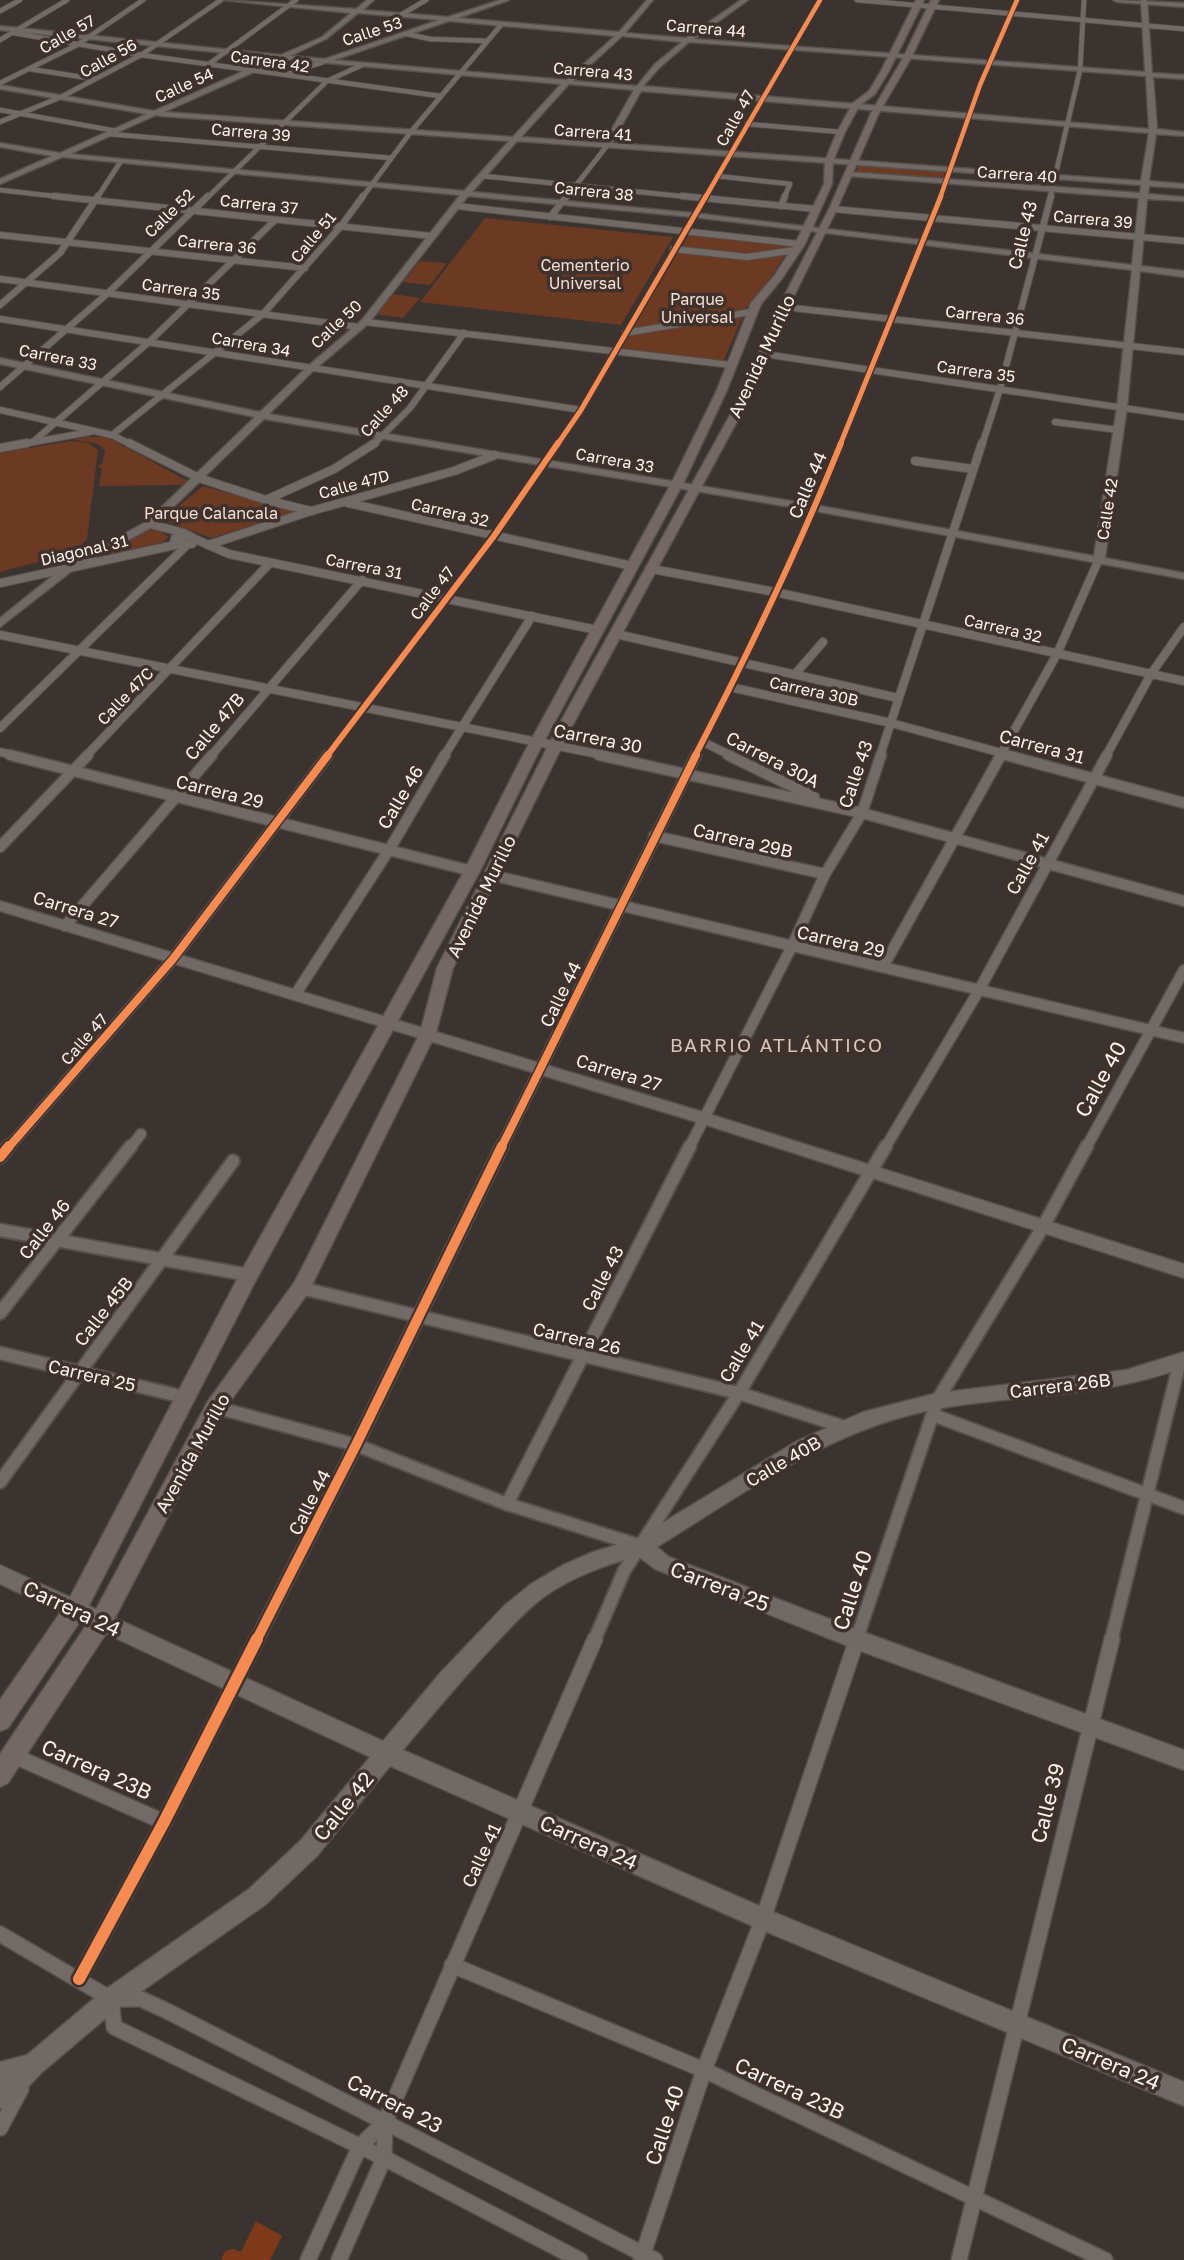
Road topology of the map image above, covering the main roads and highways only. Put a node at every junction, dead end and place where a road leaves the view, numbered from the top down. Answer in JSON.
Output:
{"nodes":[{"id":1,"x":1117,"y":0,"type":"edge"},
{"id":2,"x":1158,"y":0,"type":"edge"},
{"id":3,"x":1144,"y":1,"type":"edge"},
{"id":4,"x":919,"y":3,"type":"edge"},
{"id":5,"x":933,"y":3,"type":"edge"},
{"id":6,"x":1184,"y":3,"type":"edge"},
{"id":7,"x":0,"y":1720,"type":"edge"},
{"id":8,"x":0,"y":1775,"type":"edge"}],
"edges":[{"from":1,"to":3,"type":"main road"},
{"from":2,"to":6,"type":"main road"},
{"from":3,"to":6,"type":"main road"},
{"from":4,"to":7,"type":"main road","name":"Avenida Murillo"},
{"from":5,"to":8,"type":"main road","name":"Avenida Murillo"}]}
